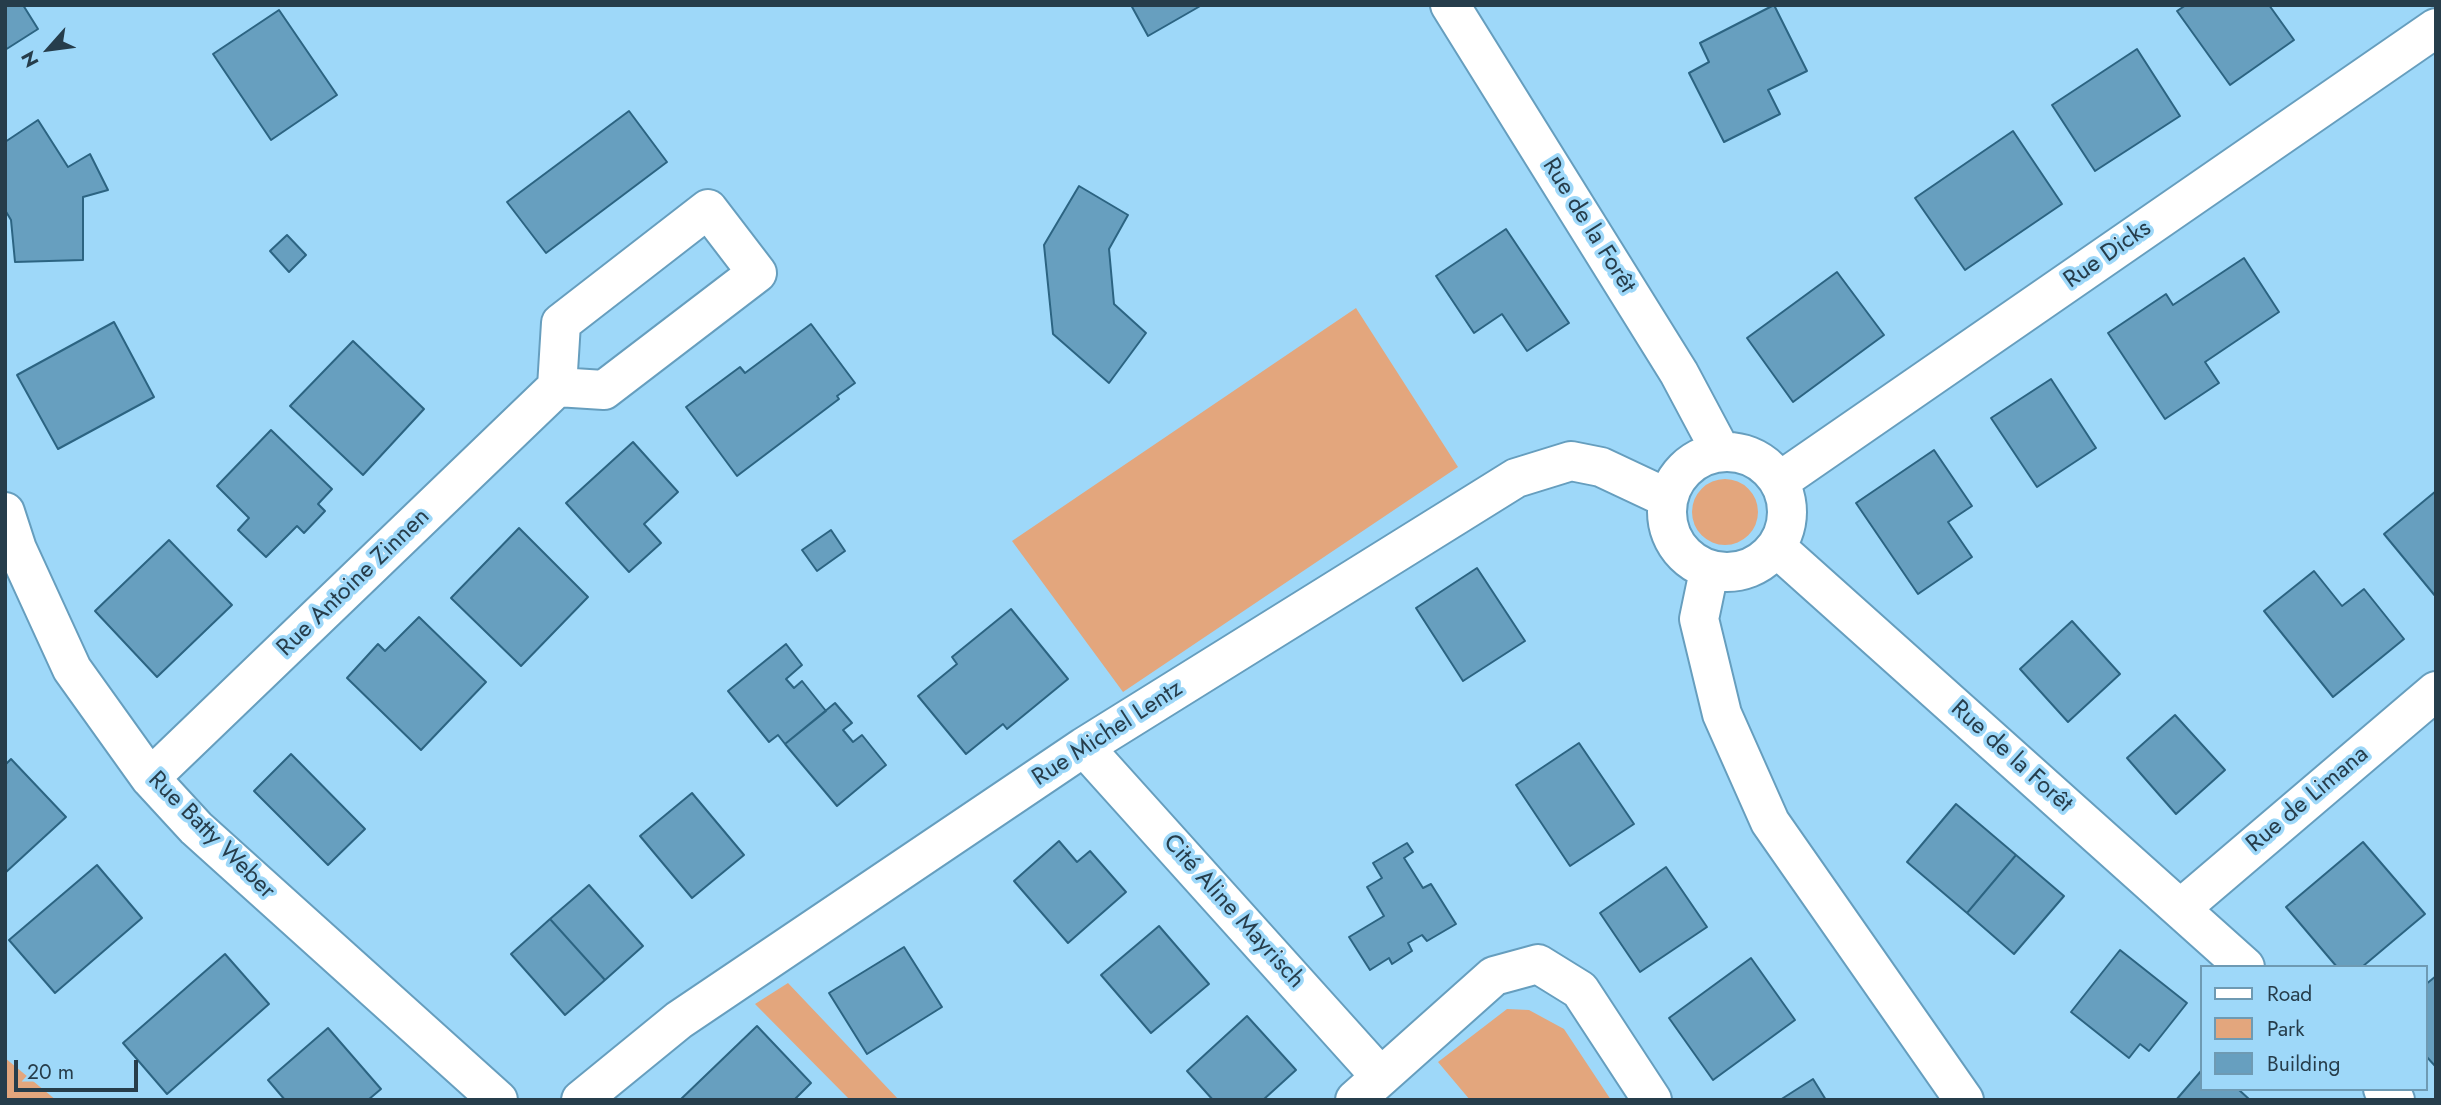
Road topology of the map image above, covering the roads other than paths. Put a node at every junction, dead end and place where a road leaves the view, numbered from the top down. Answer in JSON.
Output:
{"nodes":[{"id":1,"x":1450,"y":5,"type":"edge"},
{"id":2,"x":2436,"y":28,"type":"edge"},
{"id":3,"x":557,"y":387,"type":"junction"},
{"id":4,"x":1720,"y":450,"type":"junction"},
{"id":5,"x":1780,"y":481,"type":"junction"},
{"id":6,"x":1667,"y":498,"type":"junction"},
{"id":7,"x":5,"y":512,"type":"edge"},
{"id":8,"x":1777,"y":548,"type":"junction"},
{"id":9,"x":1709,"y":571,"type":"junction"},
{"id":10,"x":2436,"y":691,"type":"edge"},
{"id":11,"x":1084,"y":747,"type":"junction"},
{"id":12,"x":150,"y":778,"type":"junction"},
{"id":13,"x":2180,"y":909,"type":"junction"},
{"id":14,"x":2243,"y":965,"type":"edge"},
{"id":15,"x":1368,"y":1088,"type":"edge"},
{"id":16,"x":498,"y":1100,"type":"edge"},
{"id":17,"x":581,"y":1100,"type":"edge"},
{"id":18,"x":1653,"y":1100,"type":"edge"},
{"id":19,"x":1964,"y":1100,"type":"edge"}],
"edges":[{"from":1,"to":4,"type":"street","name":"Rue de la Forêt"},
{"from":2,"to":5,"type":"street","name":"Rue Dicks"},
{"from":3,"to":3,"type":"street"},
{"from":3,"to":12,"type":"street","name":"Rue Antoine Zinnen"},
{"from":4,"to":5,"type":"street"},
{"from":4,"to":6,"type":"street"},
{"from":5,"to":8,"type":"street"},
{"from":6,"to":9,"type":"street"},
{"from":6,"to":11,"type":"street","name":"Rue Michel Lentz"},
{"from":7,"to":12,"type":"street","name":"Rue Batty Weber"},
{"from":8,"to":9,"type":"street"},
{"from":8,"to":13,"type":"street","name":"Rue de la Forêt"},
{"from":9,"to":19,"type":"street"},
{"from":10,"to":13,"type":"street","name":"Rue de Limana"},
{"from":11,"to":15,"type":"street","name":"Cité Aline Mayrisch"},
{"from":11,"to":17,"type":"street","name":"Rue Michel Lentz"},
{"from":12,"to":16,"type":"street","name":"Rue Batty Weber"},
{"from":13,"to":14,"type":"street","name":"Rue de la Forêt"},
{"from":15,"to":18,"type":"street","name":"Cité Aline Mayrisch"}]}
